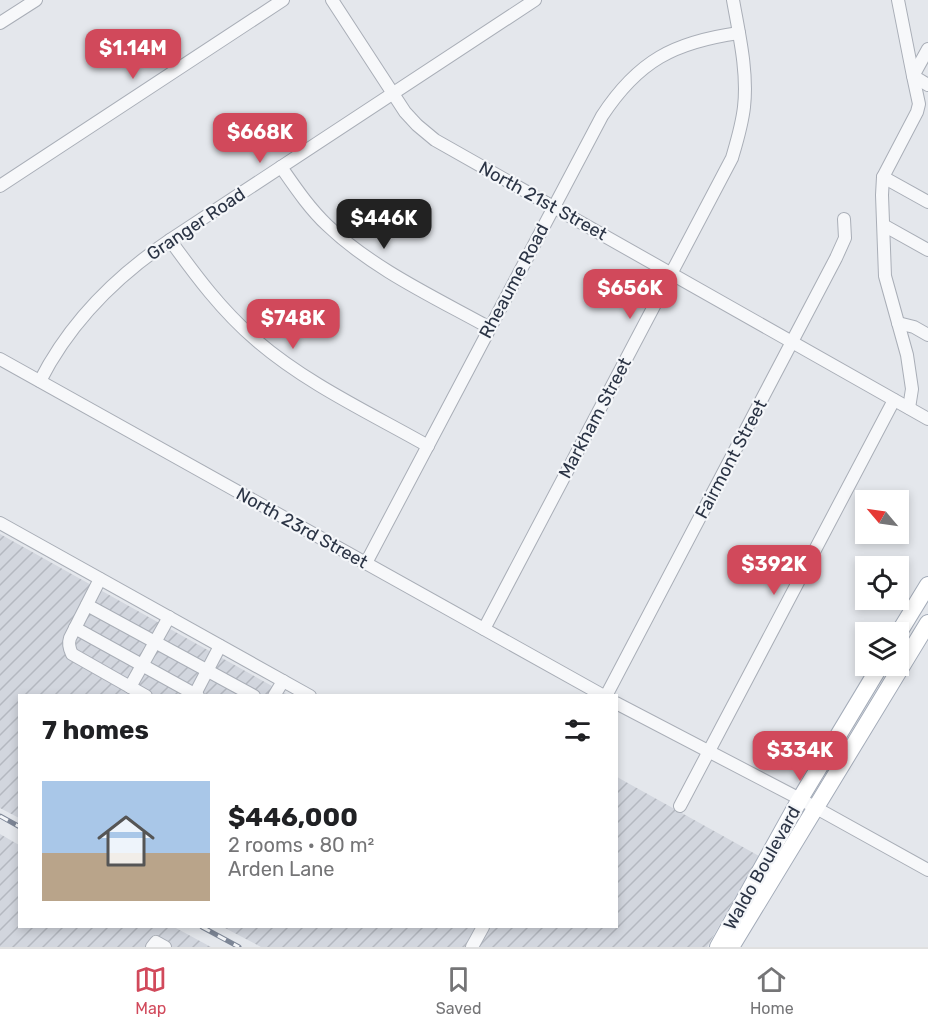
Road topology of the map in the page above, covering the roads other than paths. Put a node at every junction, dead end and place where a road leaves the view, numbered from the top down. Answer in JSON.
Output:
{"nodes":[{"id":1,"x":36,"y":0,"type":"edge"},
{"id":2,"x":283,"y":0,"type":"edge"},
{"id":3,"x":332,"y":0,"type":"edge"},
{"id":4,"x":534,"y":0,"type":"edge"},
{"id":5,"x":733,"y":0,"type":"edge"},
{"id":6,"x":898,"y":0,"type":"edge"},
{"id":7,"x":0,"y":23,"type":"edge"},
{"id":8,"x":739,"y":33,"type":"junction"},
{"id":9,"x":928,"y":50,"type":"edge"},
{"id":10,"x":913,"y":76,"type":"junction"},
{"id":11,"x":928,"y":85,"type":"edge"},
{"id":12,"x":393,"y":93,"type":"junction"},
{"id":13,"x":281,"y":167,"type":"junction"},
{"id":14,"x":883,"y":177,"type":"junction"},
{"id":15,"x":0,"y":186,"type":"edge"},
{"id":16,"x":928,"y":202,"type":"edge"},
{"id":17,"x":554,"y":207,"type":"junction"},
{"id":18,"x":844,"y":219,"type":"dead end"},
{"id":19,"x":885,"y":226,"type":"junction"},
{"id":20,"x":170,"y":240,"type":"junction"},
{"id":21,"x":928,"y":250,"type":"edge"},
{"id":22,"x":672,"y":273,"type":"junction"},
{"id":23,"x":898,"y":323,"type":"junction"},
{"id":24,"x":490,"y":328,"type":"junction"},
{"id":25,"x":928,"y":335,"type":"edge"},
{"id":26,"x":793,"y":342,"type":"junction"},
{"id":27,"x":0,"y":359,"type":"edge"},
{"id":28,"x":40,"y":381,"type":"junction"},
{"id":29,"x":894,"y":400,"type":"junction"},
{"id":30,"x":909,"y":408,"type":"junction"},
{"id":31,"x":928,"y":419,"type":"edge"},
{"id":32,"x":428,"y":446,"type":"junction"},
{"id":33,"x":0,"y":523,"type":"edge"},
{"id":34,"x":366,"y":563,"type":"junction"},
{"id":35,"x":100,"y":579,"type":"junction"},
{"id":36,"x":927,"y":590,"type":"edge"},
{"id":37,"x":87,"y":605,"type":"junction"},
{"id":38,"x":169,"y":617,"type":"junction"},
{"id":39,"x":906,"y":622,"type":"edge"},
{"id":40,"x":928,"y":623,"type":"edge"},
{"id":41,"x":75,"y":628,"type":"junction"},
{"id":42,"x":484,"y":629,"type":"junction"},
{"id":43,"x":155,"y":642,"type":"junction"},
{"id":44,"x":220,"y":646,"type":"junction"},
{"id":45,"x":142,"y":665,"type":"junction"},
{"id":46,"x":207,"y":670,"type":"junction"},
{"id":47,"x":874,"y":676,"type":"edge"},
{"id":48,"x":283,"y":681,"type":"junction"},
{"id":49,"x":130,"y":687,"type":"junction"},
{"id":50,"x":142,"y":694,"type":"edge"},
{"id":51,"x":193,"y":694,"type":"edge"},
{"id":52,"x":195,"y":694,"type":"edge"},
{"id":53,"x":250,"y":694,"type":"edge"},
{"id":54,"x":275,"y":694,"type":"edge"},
{"id":55,"x":306,"y":694,"type":"edge"},
{"id":56,"x":601,"y":694,"type":"edge"},
{"id":57,"x":606,"y":694,"type":"edge"},
{"id":58,"x":618,"y":704,"type":"edge"},
{"id":59,"x":708,"y":752,"type":"junction"},
{"id":60,"x":800,"y":799,"type":"junction"},
{"id":61,"x":680,"y":806,"type":"dead end"},
{"id":62,"x":817,"y":808,"type":"junction"},
{"id":63,"x":927,"y":865,"type":"edge"},
{"id":64,"x":482,"y":928,"type":"edge"},
{"id":65,"x":152,"y":947,"type":"edge"},
{"id":66,"x":165,"y":947,"type":"edge"},
{"id":67,"x":472,"y":947,"type":"edge"},
{"id":68,"x":718,"y":947,"type":"edge"},
{"id":69,"x":731,"y":947,"type":"edge"}],
"edges":[{"from":1,"to":7,"type":"street"},
{"from":2,"to":15,"type":"street"},
{"from":3,"to":12,"type":"street","name":"North 21st Street"},
{"from":4,"to":12,"type":"street","name":"Granger Road"},
{"from":5,"to":8,"type":"street","name":"Markham Street"},
{"from":6,"to":10,"type":"street"},
{"from":8,"to":17,"type":"street","name":"Rheaume Road"},
{"from":8,"to":22,"type":"street","name":"Markham Street"},
{"from":9,"to":10,"type":"street"},
{"from":10,"to":11,"type":"street"},
{"from":10,"to":14,"type":"street"},
{"from":12,"to":13,"type":"street","name":"Granger Road"},
{"from":12,"to":17,"type":"street","name":"North 21st Street"},
{"from":13,"to":20,"type":"street","name":"Granger Road"},
{"from":13,"to":24,"type":"street"},
{"from":14,"to":16,"type":"street"},
{"from":14,"to":19,"type":"street"},
{"from":17,"to":22,"type":"street","name":"North 21st Street"},
{"from":17,"to":24,"type":"street","name":"Rheaume Road"},
{"from":18,"to":26,"type":"street","name":"Fairmont Street"},
{"from":19,"to":21,"type":"street"},
{"from":19,"to":23,"type":"street"},
{"from":20,"to":28,"type":"street","name":"Granger Road"},
{"from":20,"to":32,"type":"street"},
{"from":22,"to":26,"type":"street","name":"North 21st Street"},
{"from":22,"to":42,"type":"street","name":"Markham Street"},
{"from":23,"to":25,"type":"street"},
{"from":23,"to":30,"type":"street"},
{"from":24,"to":32,"type":"street","name":"Rheaume Road"},
{"from":26,"to":29,"type":"street","name":"North 21st Street"},
{"from":26,"to":57,"type":"street","name":"Fairmont Street"},
{"from":27,"to":28,"type":"street","name":"North 23rd Street"},
{"from":28,"to":34,"type":"street","name":"North 23rd Street"},
{"from":29,"to":30,"type":"street","name":"North 21st Street"},
{"from":29,"to":59,"type":"street"},
{"from":30,"to":31,"type":"street","name":"North 21st Street"},
{"from":32,"to":34,"type":"street","name":"Rheaume Road"},
{"from":33,"to":35,"type":"street"},
{"from":34,"to":42,"type":"street","name":"North 23rd Street"},
{"from":35,"to":37,"type":"street"},
{"from":35,"to":38,"type":"street"},
{"from":36,"to":39,"type":"main road"},
{"from":37,"to":41,"type":"street"},
{"from":37,"to":43,"type":"street"},
{"from":38,"to":43,"type":"street"},
{"from":38,"to":44,"type":"street"},
{"from":40,"to":62,"type":"main road","name":"Waldo Boulevard"},
{"from":41,"to":45,"type":"street"},
{"from":41,"to":49,"type":"street"},
{"from":42,"to":56,"type":"street","name":"North 23rd Street"},
{"from":43,"to":45,"type":"street"},
{"from":43,"to":46,"type":"street"},
{"from":44,"to":46,"type":"street"},
{"from":44,"to":48,"type":"street"},
{"from":45,"to":49,"type":"street"},
{"from":45,"to":51,"type":"street"},
{"from":46,"to":52,"type":"street"},
{"from":46,"to":53,"type":"street"},
{"from":47,"to":60,"type":"main road","name":"Waldo Boulevard"},
{"from":48,"to":54,"type":"street"},
{"from":48,"to":55,"type":"street"},
{"from":49,"to":50,"type":"street"},
{"from":58,"to":59,"type":"street"},
{"from":59,"to":60,"type":"street"},
{"from":59,"to":61,"type":"street"},
{"from":60,"to":62,"type":"street"},
{"from":60,"to":68,"type":"main road","name":"Waldo Boulevard"},
{"from":62,"to":63,"type":"street"},
{"from":62,"to":69,"type":"main road","name":"Waldo Boulevard"},
{"from":64,"to":67,"type":"street"},
{"from":65,"to":66,"type":"street"}]}
